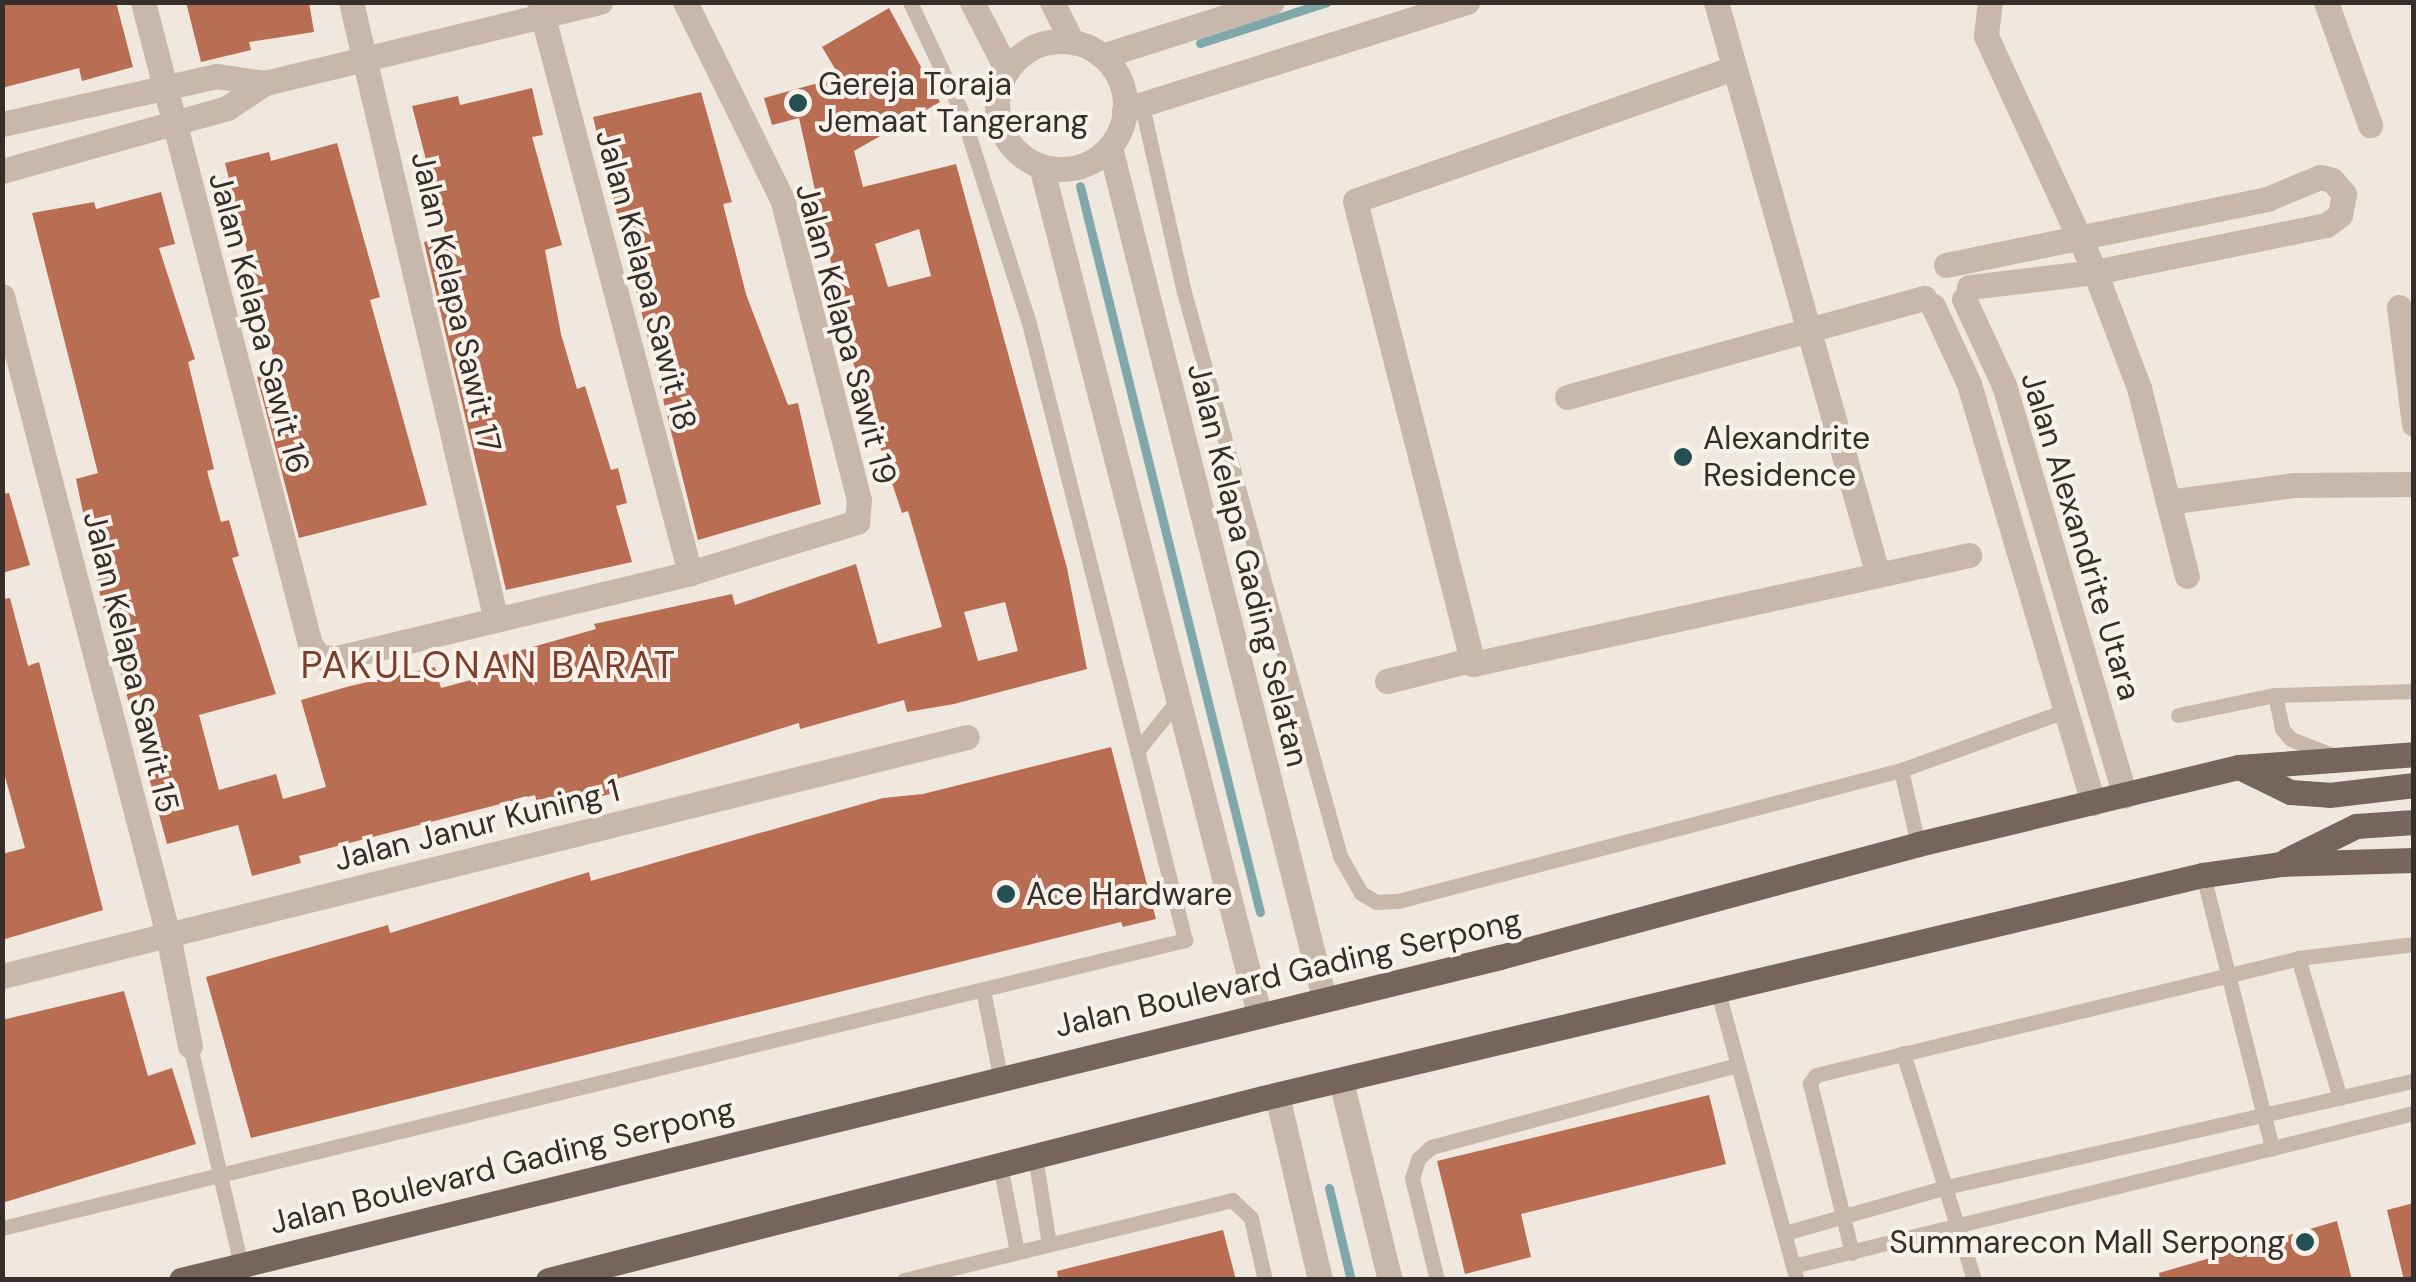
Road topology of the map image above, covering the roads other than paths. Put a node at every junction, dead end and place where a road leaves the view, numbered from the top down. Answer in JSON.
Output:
{"nodes":[{"id":1,"x":143,"y":2,"type":"edge"},
{"id":2,"x":351,"y":2,"type":"edge"},
{"id":3,"x":600,"y":2,"type":"edge"},
{"id":4,"x":684,"y":2,"type":"edge"},
{"id":5,"x":910,"y":2,"type":"edge"},
{"id":6,"x":972,"y":2,"type":"edge"},
{"id":7,"x":1052,"y":2,"type":"edge"},
{"id":8,"x":1272,"y":2,"type":"edge"},
{"id":9,"x":1467,"y":2,"type":"edge"},
{"id":10,"x":1716,"y":2,"type":"edge"},
{"id":11,"x":1990,"y":2,"type":"edge"},
{"id":12,"x":2326,"y":2,"type":"edge"},
{"id":13,"x":1229,"y":9,"type":"edge"},
{"id":14,"x":541,"y":12,"type":"edge"},
{"id":15,"x":1072,"y":42,"type":"junction"},
{"id":16,"x":1102,"y":56,"type":"junction"},
{"id":17,"x":368,"y":62,"type":"junction"},
{"id":18,"x":1731,"y":69,"type":"junction"},
{"id":19,"x":1007,"y":70,"type":"junction"},
{"id":20,"x":264,"y":84,"type":"junction"},
{"id":21,"x":164,"y":85,"type":"junction"},
{"id":22,"x":1133,"y":108,"type":"junction"},
{"id":23,"x":2,"y":124,"type":"edge"},
{"id":24,"x":174,"y":124,"type":"junction"},
{"id":25,"x":2370,"y":125,"type":"dead end"},
{"id":26,"x":1110,"y":147,"type":"junction"},
{"id":27,"x":1041,"y":166,"type":"junction"},
{"id":28,"x":2,"y":170,"type":"edge"},
{"id":29,"x":2078,"y":236,"type":"junction"},
{"id":30,"x":1946,"y":265,"type":"junction"},
{"id":31,"x":2095,"y":272,"type":"junction"},
{"id":32,"x":1184,"y":292,"type":"junction"},
{"id":33,"x":1966,"y":293,"type":"junction"},
{"id":34,"x":2,"y":296,"type":"edge"},
{"id":35,"x":1148,"y":300,"type":"junction"},
{"id":36,"x":1929,"y":302,"type":"junction"},
{"id":37,"x":2399,"y":308,"type":"dead end"},
{"id":38,"x":1805,"y":328,"type":"junction"},
{"id":39,"x":1566,"y":397,"type":"dead end"},
{"id":40,"x":2414,"y":424,"type":"edge"},
{"id":41,"x":2414,"y":484,"type":"edge"},
{"id":42,"x":2168,"y":502,"type":"junction"},
{"id":43,"x":1969,"y":555,"type":"dead end"},
{"id":44,"x":1878,"y":572,"type":"junction"},
{"id":45,"x":690,"y":573,"type":"junction"},
{"id":46,"x":2187,"y":576,"type":"dead end"},
{"id":47,"x":496,"y":616,"type":"junction"},
{"id":48,"x":1471,"y":660,"type":"junction"},
{"id":49,"x":1387,"y":681,"type":"dead end"},
{"id":50,"x":2414,"y":691,"type":"edge"},
{"id":51,"x":2275,"y":695,"type":"junction"},
{"id":52,"x":1179,"y":698,"type":"junction"},
{"id":53,"x":2062,"y":712,"type":"junction"},
{"id":54,"x":2178,"y":715,"type":"dead end"},
{"id":55,"x":967,"y":737,"type":"dead end"},
{"id":56,"x":1137,"y":751,"type":"junction"},
{"id":57,"x":2414,"y":754,"type":"edge"},
{"id":58,"x":2336,"y":756,"type":"junction"},
{"id":59,"x":2239,"y":768,"type":"junction"},
{"id":60,"x":1900,"y":770,"type":"junction"},
{"id":61,"x":2414,"y":785,"type":"edge"},
{"id":62,"x":2125,"y":796,"type":"junction"},
{"id":63,"x":2094,"y":803,"type":"junction"},
{"id":64,"x":2414,"y":822,"type":"edge"},
{"id":65,"x":1918,"y":844,"type":"junction"},
{"id":66,"x":2414,"y":860,"type":"edge"},
{"id":67,"x":2280,"y":864,"type":"junction"},
{"id":68,"x":2202,"y":875,"type":"junction"},
{"id":69,"x":168,"y":935,"type":"junction"},
{"id":70,"x":2414,"y":944,"type":"edge"},
{"id":71,"x":2298,"y":958,"type":"junction"},
{"id":72,"x":2,"y":976,"type":"edge"},
{"id":73,"x":2228,"y":976,"type":"junction"},
{"id":74,"x":983,"y":990,"type":"junction"},
{"id":75,"x":1718,"y":992,"type":"junction"},
{"id":76,"x":1324,"y":998,"type":"junction"},
{"id":77,"x":1259,"y":1014,"type":"junction"},
{"id":78,"x":190,"y":1046,"type":"joint"},
{"id":79,"x":1903,"y":1053,"type":"junction"},
{"id":80,"x":1737,"y":1065,"type":"junction"},
{"id":81,"x":1000,"y":1076,"type":"junction"},
{"id":82,"x":1341,"y":1081,"type":"junction"},
{"id":83,"x":2414,"y":1081,"type":"edge"},
{"id":84,"x":1277,"y":1094,"type":"junction"},
{"id":85,"x":2340,"y":1098,"type":"junction"},
{"id":86,"x":2414,"y":1113,"type":"edge"},
{"id":87,"x":2263,"y":1115,"type":"junction"},
{"id":88,"x":2272,"y":1148,"type":"junction"},
{"id":89,"x":1035,"y":1156,"type":"junction"},
{"id":90,"x":1000,"y":1165,"type":"junction"},
{"id":91,"x":217,"y":1171,"type":"junction"},
{"id":92,"x":1946,"y":1187,"type":"junction"},
{"id":93,"x":1845,"y":1218,"type":"junction"},
{"id":94,"x":1958,"y":1227,"type":"junction"},
{"id":95,"x":2,"y":1228,"type":"edge"},
{"id":96,"x":1785,"y":1233,"type":"junction"},
{"id":97,"x":1049,"y":1244,"type":"junction"},
{"id":98,"x":1017,"y":1252,"type":"junction"},
{"id":99,"x":1852,"y":1253,"type":"junction"},
{"id":100,"x":242,"y":1264,"type":"junction"},
{"id":101,"x":1795,"y":1273,"type":"edge"},
{"id":102,"x":182,"y":1280,"type":"edge"},
{"id":103,"x":548,"y":1280,"type":"edge"},
{"id":104,"x":904,"y":1280,"type":"edge"},
{"id":105,"x":1265,"y":1280,"type":"edge"},
{"id":106,"x":1320,"y":1280,"type":"edge"},
{"id":107,"x":1390,"y":1280,"type":"edge"},
{"id":108,"x":1437,"y":1280,"type":"edge"},
{"id":109,"x":1974,"y":1280,"type":"edge"}],
"edges":[{"from":1,"to":21,"type":"street","name":"Jalan Kelapa Sawit 16"},
{"from":2,"to":17,"type":"street","name":"Jalan Kelapa Sawit 17"},
{"from":3,"to":14,"type":"street"},
{"from":4,"to":45,"type":"street","name":"Jalan Kelapa Sawit 19"},
{"from":5,"to":56,"type":"lane"},
{"from":6,"to":19,"type":"street"},
{"from":7,"to":15,"type":"street"},
{"from":8,"to":13,"type":"street"},
{"from":9,"to":22,"type":"street"},
{"from":10,"to":18,"type":"street"},
{"from":11,"to":29,"type":"street"},
{"from":12,"to":25,"type":"street"},
{"from":13,"to":16,"type":"street"},
{"from":14,"to":17,"type":"street"},
{"from":14,"to":45,"type":"street","name":"Jalan Kelapa Sawit 18"},
{"from":15,"to":16,"type":"street"},
{"from":15,"to":19,"type":"street"},
{"from":16,"to":22,"type":"street"},
{"from":17,"to":20,"type":"street"},
{"from":17,"to":47,"type":"street","name":"Jalan Kelapa Sawit 17"},
{"from":18,"to":38,"type":"street"},
{"from":18,"to":48,"type":"street"},
{"from":19,"to":27,"type":"street"},
{"from":20,"to":21,"type":"street"},
{"from":20,"to":24,"type":"street"},
{"from":21,"to":23,"type":"street"},
{"from":21,"to":24,"type":"street","name":"Jalan Kelapa Sawit 16"},
{"from":22,"to":26,"type":"street"},
{"from":22,"to":32,"type":"lane"},
{"from":24,"to":28,"type":"street"},
{"from":24,"to":47,"type":"street","name":"Jalan Kelapa Sawit 16"},
{"from":26,"to":27,"type":"street"},
{"from":26,"to":35,"type":"street","name":"Jalan Kelapa Gading Selatan"},
{"from":27,"to":52,"type":"street"},
{"from":29,"to":30,"type":"street"},
{"from":29,"to":31,"type":"street"},
{"from":29,"to":31,"type":"street"},
{"from":30,"to":33,"type":"street"},
{"from":30,"to":36,"type":"street"},
{"from":31,"to":33,"type":"street"},
{"from":31,"to":42,"type":"street"},
{"from":32,"to":35,"type":"lane"},
{"from":32,"to":60,"type":"lane"},
{"from":33,"to":36,"type":"street"},
{"from":33,"to":62,"type":"street","name":"Jalan Alexandrite Utara"},
{"from":34,"to":69,"type":"street","name":"Jalan Kelapa Sawit 15"},
{"from":35,"to":76,"type":"street","name":"Jalan Kelapa Gading Selatan"},
{"from":36,"to":38,"type":"street"},
{"from":36,"to":53,"type":"street","name":"Jalan Alexandrite Utara"},
{"from":37,"to":40,"type":"street"},
{"from":38,"to":39,"type":"street"},
{"from":38,"to":44,"type":"street"},
{"from":41,"to":42,"type":"street"},
{"from":42,"to":46,"type":"street"},
{"from":43,"to":44,"type":"street"},
{"from":44,"to":48,"type":"street"},
{"from":45,"to":47,"type":"street"},
{"from":48,"to":49,"type":"street"},
{"from":50,"to":51,"type":"lane"},
{"from":51,"to":54,"type":"lane"},
{"from":51,"to":58,"type":"lane"},
{"from":52,"to":56,"type":"lane"},
{"from":52,"to":77,"type":"street"},
{"from":53,"to":60,"type":"lane"},
{"from":53,"to":63,"type":"street","name":"Jalan Alexandrite Utara"},
{"from":55,"to":69,"type":"street","name":"Jalan Janur Kuning 1"},
{"from":56,"to":74,"type":"lane"},
{"from":57,"to":58,"type":"main road","name":"Jalan Boulevard Gading Serpong"},
{"from":58,"to":59,"type":"main road","name":"Jalan Boulevard Gading Serpong"},
{"from":59,"to":61,"type":"main road"},
{"from":59,"to":62,"type":"main road","name":"Jalan Boulevard Gading Serpong"},
{"from":60,"to":65,"type":"lane"},
{"from":62,"to":63,"type":"main road","name":"Jalan Boulevard Gading Serpong"},
{"from":63,"to":65,"type":"main road","name":"Jalan Boulevard Gading Serpong"},
{"from":64,"to":67,"type":"main road"},
{"from":65,"to":76,"type":"main road","name":"Jalan Boulevard Gading Serpong"},
{"from":66,"to":67,"type":"main road"},
{"from":67,"to":68,"type":"main road"},
{"from":68,"to":73,"type":"lane"},
{"from":68,"to":75,"type":"main road"},
{"from":69,"to":72,"type":"street","name":"Jalan Janur Kuning 1"},
{"from":69,"to":78,"type":"street","name":"Jalan Kelapa Sawit 15"},
{"from":70,"to":71,"type":"lane"},
{"from":71,"to":73,"type":"lane"},
{"from":71,"to":85,"type":"lane"},
{"from":73,"to":79,"type":"lane"},
{"from":73,"to":87,"type":"lane"},
{"from":74,"to":81,"type":"lane"},
{"from":74,"to":91,"type":"lane"},
{"from":75,"to":80,"type":"lane"},
{"from":75,"to":82,"type":"main road"},
{"from":76,"to":77,"type":"main road","name":"Jalan Boulevard Gading Serpong"},
{"from":77,"to":81,"type":"main road","name":"Jalan Boulevard Gading Serpong"},
{"from":78,"to":91,"type":"lane"},
{"from":79,"to":92,"type":"lane"},
{"from":79,"to":93,"type":"lane"},
{"from":80,"to":96,"type":"lane"},
{"from":80,"to":108,"type":"lane"},
{"from":81,"to":100,"type":"main road","name":"Jalan Boulevard Gading Serpong"},
{"from":82,"to":84,"type":"main road"},
{"from":82,"to":107,"type":"street"},
{"from":83,"to":85,"type":"lane"},
{"from":84,"to":89,"type":"main road"},
{"from":84,"to":106,"type":"street"},
{"from":85,"to":87,"type":"lane"},
{"from":86,"to":88,"type":"lane"},
{"from":87,"to":88,"type":"lane"},
{"from":87,"to":92,"type":"lane"},
{"from":88,"to":94,"type":"lane"},
{"from":89,"to":90,"type":"main road"},
{"from":89,"to":97,"type":"lane"},
{"from":90,"to":98,"type":"lane"},
{"from":90,"to":103,"type":"main road"},
{"from":91,"to":95,"type":"lane"},
{"from":91,"to":100,"type":"lane"},
{"from":92,"to":93,"type":"lane"},
{"from":92,"to":94,"type":"lane"},
{"from":93,"to":96,"type":"lane"},
{"from":93,"to":99,"type":"lane"},
{"from":94,"to":99,"type":"lane"},
{"from":94,"to":109,"type":"lane"},
{"from":96,"to":101,"type":"lane"},
{"from":97,"to":98,"type":"lane"},
{"from":97,"to":105,"type":"lane"},
{"from":98,"to":104,"type":"lane"},
{"from":99,"to":101,"type":"lane"},
{"from":100,"to":102,"type":"main road","name":"Jalan Boulevard Gading Serpong"}]}
